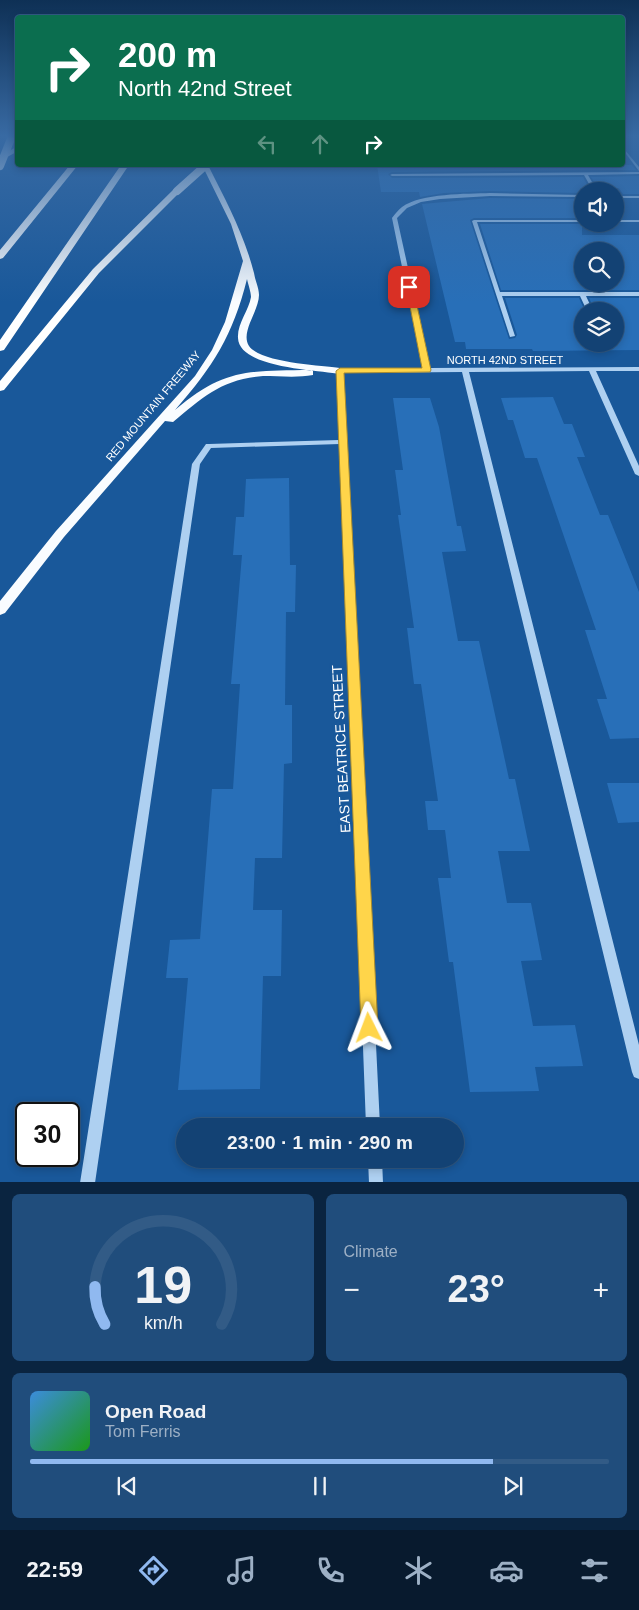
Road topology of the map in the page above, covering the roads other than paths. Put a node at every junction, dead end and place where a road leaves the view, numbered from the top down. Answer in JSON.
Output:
{"nodes":[{"id":1,"x":53,"y":191,"type":"edge"},
{"id":2,"x":107,"y":191,"type":"edge"},
{"id":3,"x":177,"y":191,"type":"edge"},
{"id":4,"x":218,"y":191,"type":"edge"},
{"id":5,"x":574,"y":196,"type":"edge"},
{"id":6,"x":624,"y":196,"type":"edge"},
{"id":7,"x":639,"y":197,"type":"edge"},
{"id":8,"x":574,"y":221,"type":"edge"},
{"id":9,"x":624,"y":221,"type":"edge"},
{"id":10,"x":639,"y":221,"type":"edge"},
{"id":11,"x":0,"y":256,"type":"edge"},
{"id":12,"x":247,"y":261,"type":"junction"},
{"id":13,"x":498,"y":294,"type":"junction"},
{"id":14,"x":582,"y":294,"type":"junction"},
{"id":15,"x":639,"y":294,"type":"edge"},
{"id":16,"x":586,"y":302,"type":"edge"},
{"id":17,"x":512,"y":336,"type":"dead end"},
{"id":18,"x":0,"y":348,"type":"edge"},
{"id":19,"x":639,"y":369,"type":"edge"},
{"id":20,"x":427,"y":370,"type":"junction"},
{"id":21,"x":592,"y":370,"type":"junction"},
{"id":22,"x":340,"y":371,"type":"junction"},
{"id":23,"x":465,"y":371,"type":"junction"},
{"id":24,"x":0,"y":388,"type":"edge"},
{"id":25,"x":147,"y":437,"type":"junction"},
{"id":26,"x":343,"y":442,"type":"junction"},
{"id":27,"x":639,"y":474,"type":"edge"},
{"id":28,"x":0,"y":610,"type":"edge"},
{"id":29,"x":639,"y":1072,"type":"edge"},
{"id":30,"x":373,"y":1118,"type":"edge"},
{"id":31,"x":375,"y":1168,"type":"edge"},
{"id":32,"x":88,"y":1182,"type":"edge"},
{"id":33,"x":376,"y":1182,"type":"edge"}],
"edges":[{"from":1,"to":11,"type":"highway"},
{"from":2,"to":18,"type":"highway"},
{"from":3,"to":24,"type":"highway","bridge":true},
{"from":4,"to":12,"type":"main road","name":"RED MOUNTAIN FREEWAY"},
{"from":5,"to":20,"type":"street"},
{"from":6,"to":7,"type":"street"},
{"from":8,"to":13,"type":"street"},
{"from":9,"to":10,"type":"street"},
{"from":12,"to":22,"type":"main road"},
{"from":12,"to":25,"type":"main road","name":"RED MOUNTAIN FREEWAY"},
{"from":13,"to":14,"type":"street"},
{"from":13,"to":17,"type":"street"},
{"from":14,"to":15,"type":"street"},
{"from":14,"to":16,"type":"street"},
{"from":19,"to":21,"type":"street","name":"NORTH 42ND STREET"},
{"from":20,"to":22,"type":"street","name":"NORTH 42ND STREET"},
{"from":20,"to":23,"type":"street","name":"NORTH 42ND STREET"},
{"from":21,"to":23,"type":"street","name":"NORTH 42ND STREET"},
{"from":21,"to":27,"type":"street"},
{"from":22,"to":25,"type":"main road"},
{"from":22,"to":26,"type":"street","name":"EAST BEATRICE STREET"},
{"from":23,"to":29,"type":"street"},
{"from":25,"to":28,"type":"main road","name":"RED MOUNTAIN FREEWAY"},
{"from":26,"to":30,"type":"street","name":"EAST BEATRICE STREET"},
{"from":26,"to":32,"type":"lane"},
{"from":31,"to":33,"type":"street"}]}
